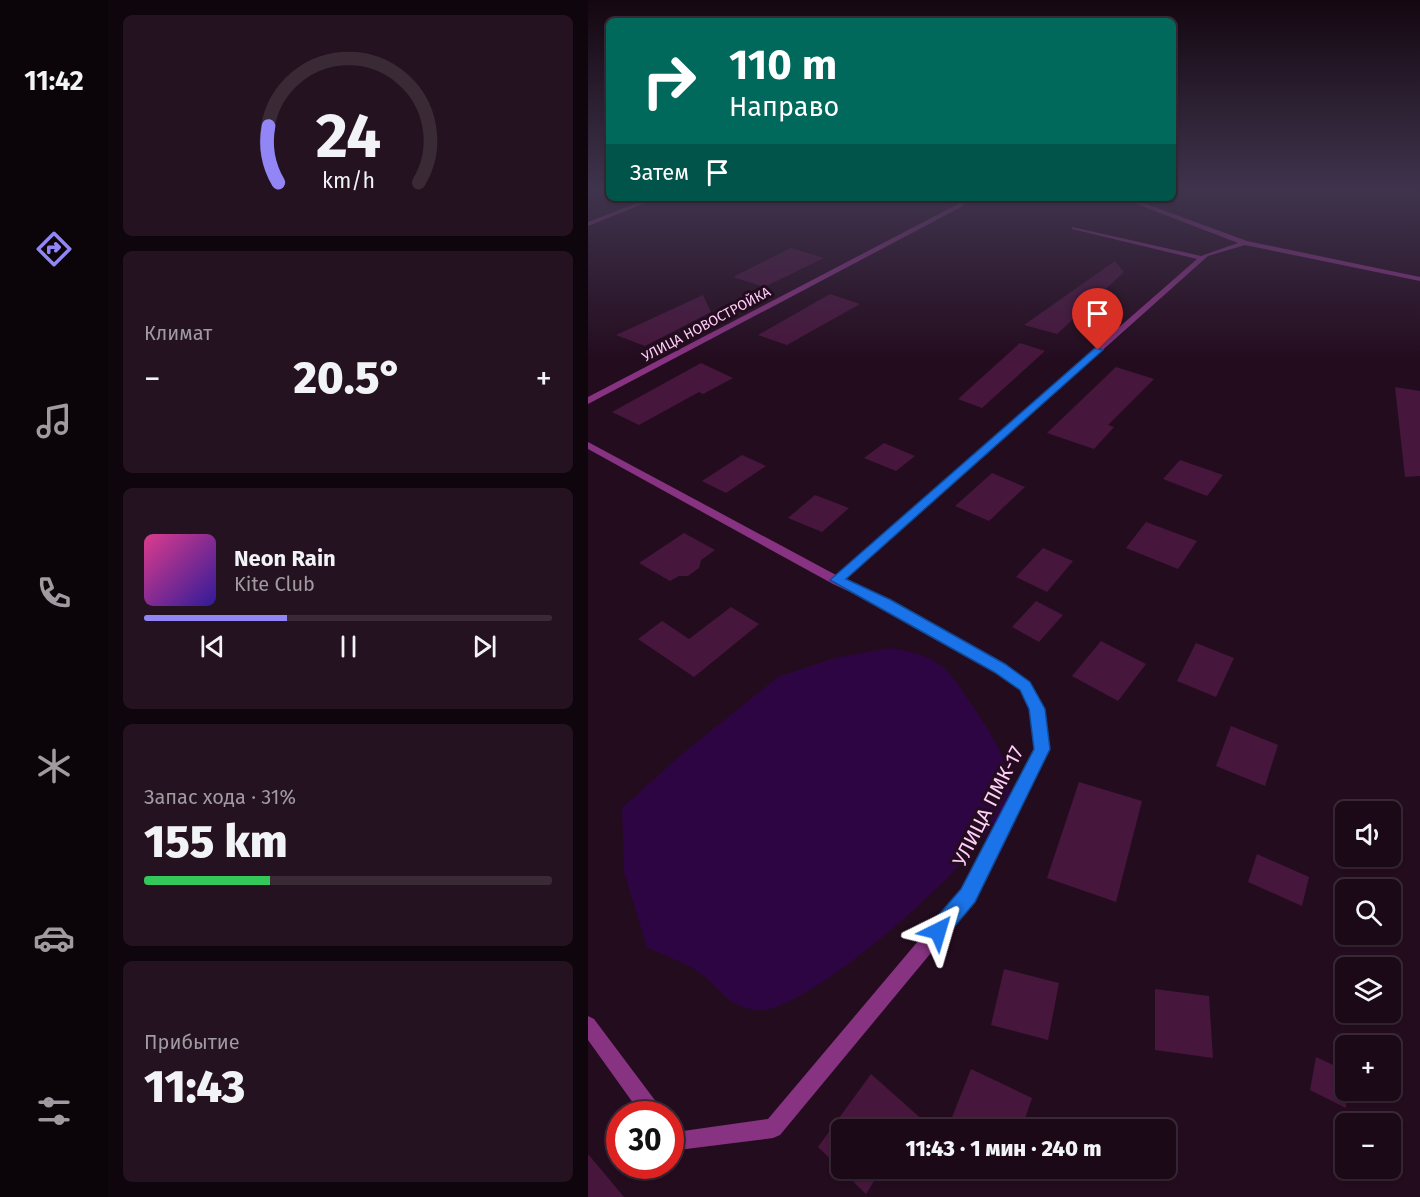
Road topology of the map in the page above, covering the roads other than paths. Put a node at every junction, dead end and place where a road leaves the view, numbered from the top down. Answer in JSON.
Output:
{"nodes":[{"id":1,"x":883,"y":246,"type":"edge"},
{"id":2,"x":1150,"y":246,"type":"edge"},
{"id":3,"x":1237,"y":246,"type":"edge"},
{"id":4,"x":1259,"y":246,"type":"edge"},
{"id":5,"x":1202,"y":258,"type":"junction"},
{"id":6,"x":1420,"y":279,"type":"edge"},
{"id":7,"x":588,"y":401,"type":"edge"},
{"id":8,"x":588,"y":444,"type":"edge"},
{"id":9,"x":837,"y":580,"type":"junction"},
{"id":10,"x":588,"y":1025,"type":"edge"},
{"id":11,"x":644,"y":1101,"type":"edge"},
{"id":12,"x":684,"y":1140,"type":"edge"}],
"edges":[{"from":1,"to":7,"type":"street","name":"УЛИЦА НОВОСТРОЙКА"},
{"from":2,"to":5,"type":"street"},
{"from":3,"to":5,"type":"street"},
{"from":4,"to":6,"type":"street"},
{"from":5,"to":9,"type":"street"},
{"from":8,"to":9,"type":"street","name":"УЛИЦА ПМК-17"},
{"from":9,"to":12,"type":"street","name":"УЛИЦА ПМК-17"},
{"from":10,"to":11,"type":"street"}]}
